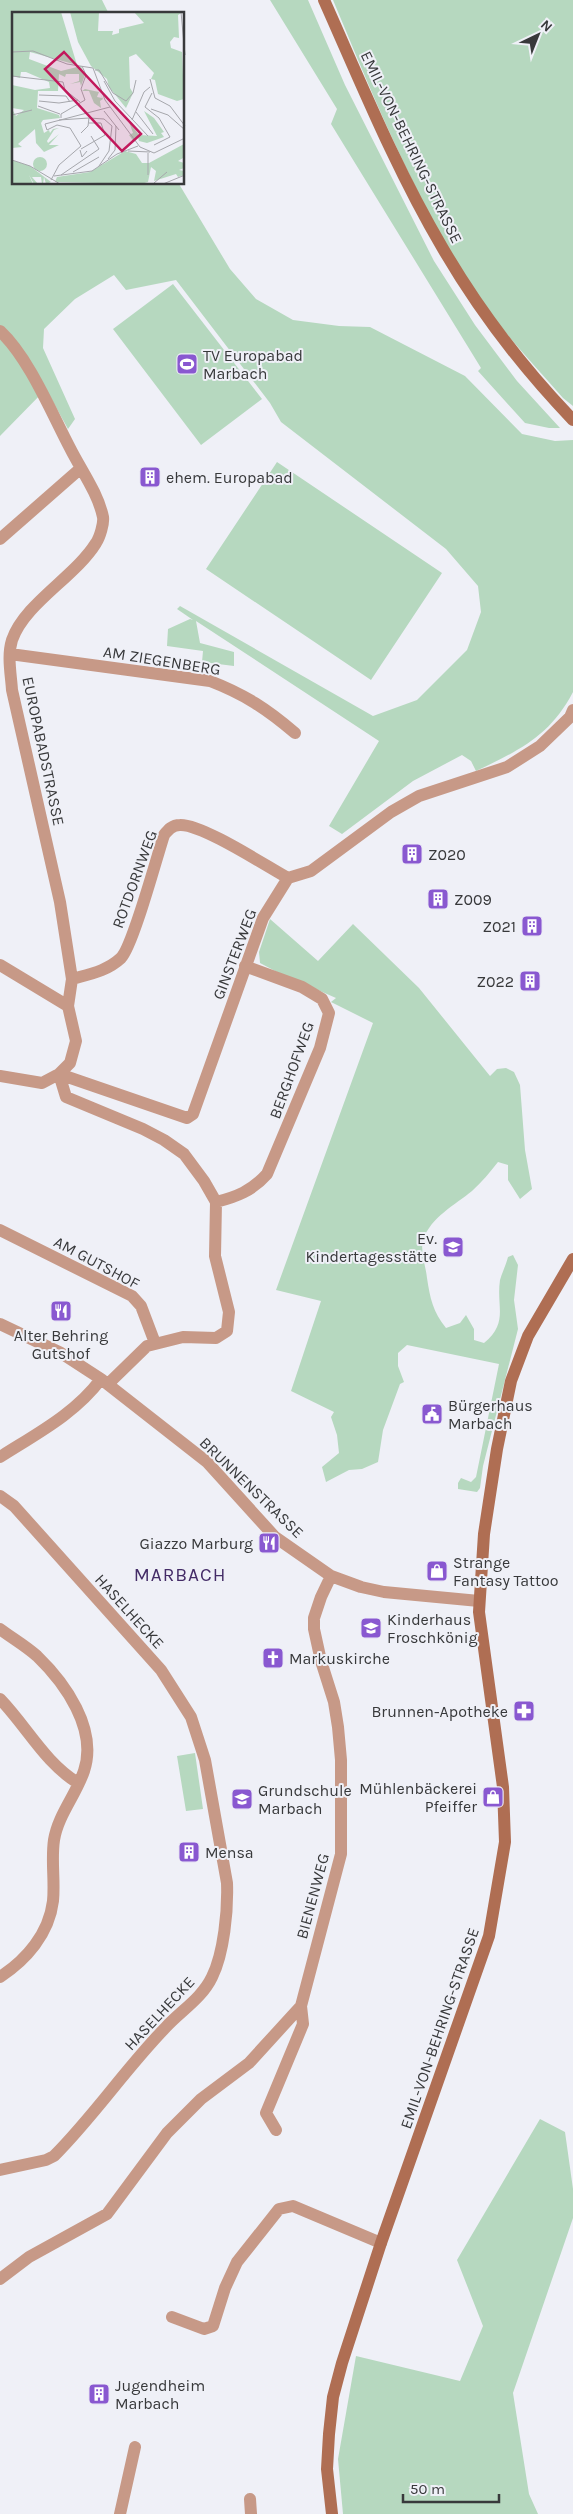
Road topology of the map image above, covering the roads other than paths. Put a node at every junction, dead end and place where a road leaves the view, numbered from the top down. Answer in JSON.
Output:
{"nodes":[{"id":1,"x":324,"y":0,"type":"edge"},
{"id":2,"x":0,"y":331,"type":"edge"},
{"id":3,"x":573,"y":420,"type":"edge"},
{"id":4,"x":81,"y":468,"type":"junction"},
{"id":5,"x":0,"y":539,"type":"edge"},
{"id":6,"x":10,"y":654,"type":"junction"},
{"id":7,"x":573,"y":710,"type":"edge"},
{"id":8,"x":295,"y":732,"type":"dead end"},
{"id":9,"x":288,"y":878,"type":"junction"},
{"id":10,"x":0,"y":966,"type":"edge"},
{"id":11,"x":246,"y":966,"type":"junction"},
{"id":12,"x":72,"y":978,"type":"junction"},
{"id":13,"x":68,"y":1006,"type":"junction"},
{"id":14,"x":59,"y":1074,"type":"junction"},
{"id":15,"x":0,"y":1076,"type":"edge"},
{"id":16,"x":216,"y":1202,"type":"junction"},
{"id":17,"x":0,"y":1230,"type":"edge"},
{"id":18,"x":573,"y":1259,"type":"edge"},
{"id":19,"x":0,"y":1324,"type":"edge"},
{"id":20,"x":155,"y":1343,"type":"junction"},
{"id":21,"x":104,"y":1382,"type":"junction"},
{"id":22,"x":0,"y":1457,"type":"edge"},
{"id":23,"x":0,"y":1496,"type":"edge"},
{"id":24,"x":331,"y":1576,"type":"junction"},
{"id":25,"x":479,"y":1601,"type":"junction"},
{"id":26,"x":0,"y":1629,"type":"edge"},
{"id":27,"x":0,"y":1699,"type":"edge"},
{"id":28,"x":78,"y":1783,"type":"junction"},
{"id":29,"x":0,"y":1977,"type":"edge"},
{"id":30,"x":301,"y":2006,"type":"junction"},
{"id":31,"x":276,"y":2130,"type":"dead end"},
{"id":32,"x":0,"y":2170,"type":"edge"},
{"id":33,"x":381,"y":2243,"type":"junction"},
{"id":34,"x":0,"y":2279,"type":"edge"},
{"id":35,"x":172,"y":2317,"type":"dead end"},
{"id":36,"x":135,"y":2447,"type":"dead end"},
{"id":37,"x":250,"y":2499,"type":"dead end"},
{"id":38,"x":120,"y":2514,"type":"edge"},
{"id":39,"x":250,"y":2514,"type":"edge"},
{"id":40,"x":332,"y":2514,"type":"edge"}],
"edges":[{"from":1,"to":3,"type":"main road","name":"EMIL-VON-BEHRING-STRASSE"},
{"from":2,"to":4,"type":"street","name":"EUROPABADSTRASSE"},
{"from":4,"to":5,"type":"street"},
{"from":4,"to":6,"type":"street","name":"EUROPABADSTRASSE"},
{"from":6,"to":8,"type":"street","name":"AM ZIEGENBERG"},
{"from":6,"to":12,"type":"street","name":"EUROPABADSTRASSE"},
{"from":7,"to":9,"type":"street"},
{"from":9,"to":11,"type":"street","name":"GINSTERWEG"},
{"from":9,"to":12,"type":"street","name":"ROTDORNWEG"},
{"from":10,"to":13,"type":"street"},
{"from":11,"to":14,"type":"street","name":"GINSTERWEG"},
{"from":11,"to":16,"type":"street","name":"BERGHOFWEG"},
{"from":12,"to":13,"type":"street","name":"EUROPABADSTRASSE"},
{"from":13,"to":14,"type":"street"},
{"from":14,"to":15,"type":"street"},
{"from":14,"to":16,"type":"street"},
{"from":16,"to":20,"type":"street"},
{"from":17,"to":20,"type":"street","name":"AM GUTSHOF"},
{"from":18,"to":25,"type":"main road","name":"EMIL-VON-BEHRING-STRASSE"},
{"from":19,"to":21,"type":"street","name":"BRUNNENSTRASSE"},
{"from":20,"to":21,"type":"street"},
{"from":21,"to":22,"type":"street"},
{"from":21,"to":24,"type":"street","name":"BRUNNENSTRASSE"},
{"from":23,"to":32,"type":"street","name":"HASELHECKE"},
{"from":24,"to":25,"type":"street","name":"BRUNNENSTRASSE"},
{"from":24,"to":30,"type":"street","name":"BIENENWEG"},
{"from":25,"to":33,"type":"main road","name":"EMIL-VON-BEHRING-STRASSE"},
{"from":26,"to":28,"type":"street"},
{"from":27,"to":28,"type":"street"},
{"from":28,"to":29,"type":"street"},
{"from":30,"to":31,"type":"street","name":"BIENENWEG"},
{"from":30,"to":34,"type":"street"},
{"from":33,"to":35,"type":"street"},
{"from":33,"to":40,"type":"main road","name":"EMIL-VON-BEHRING-STRASSE"},
{"from":36,"to":38,"type":"street"},
{"from":37,"to":39,"type":"street"}]}
